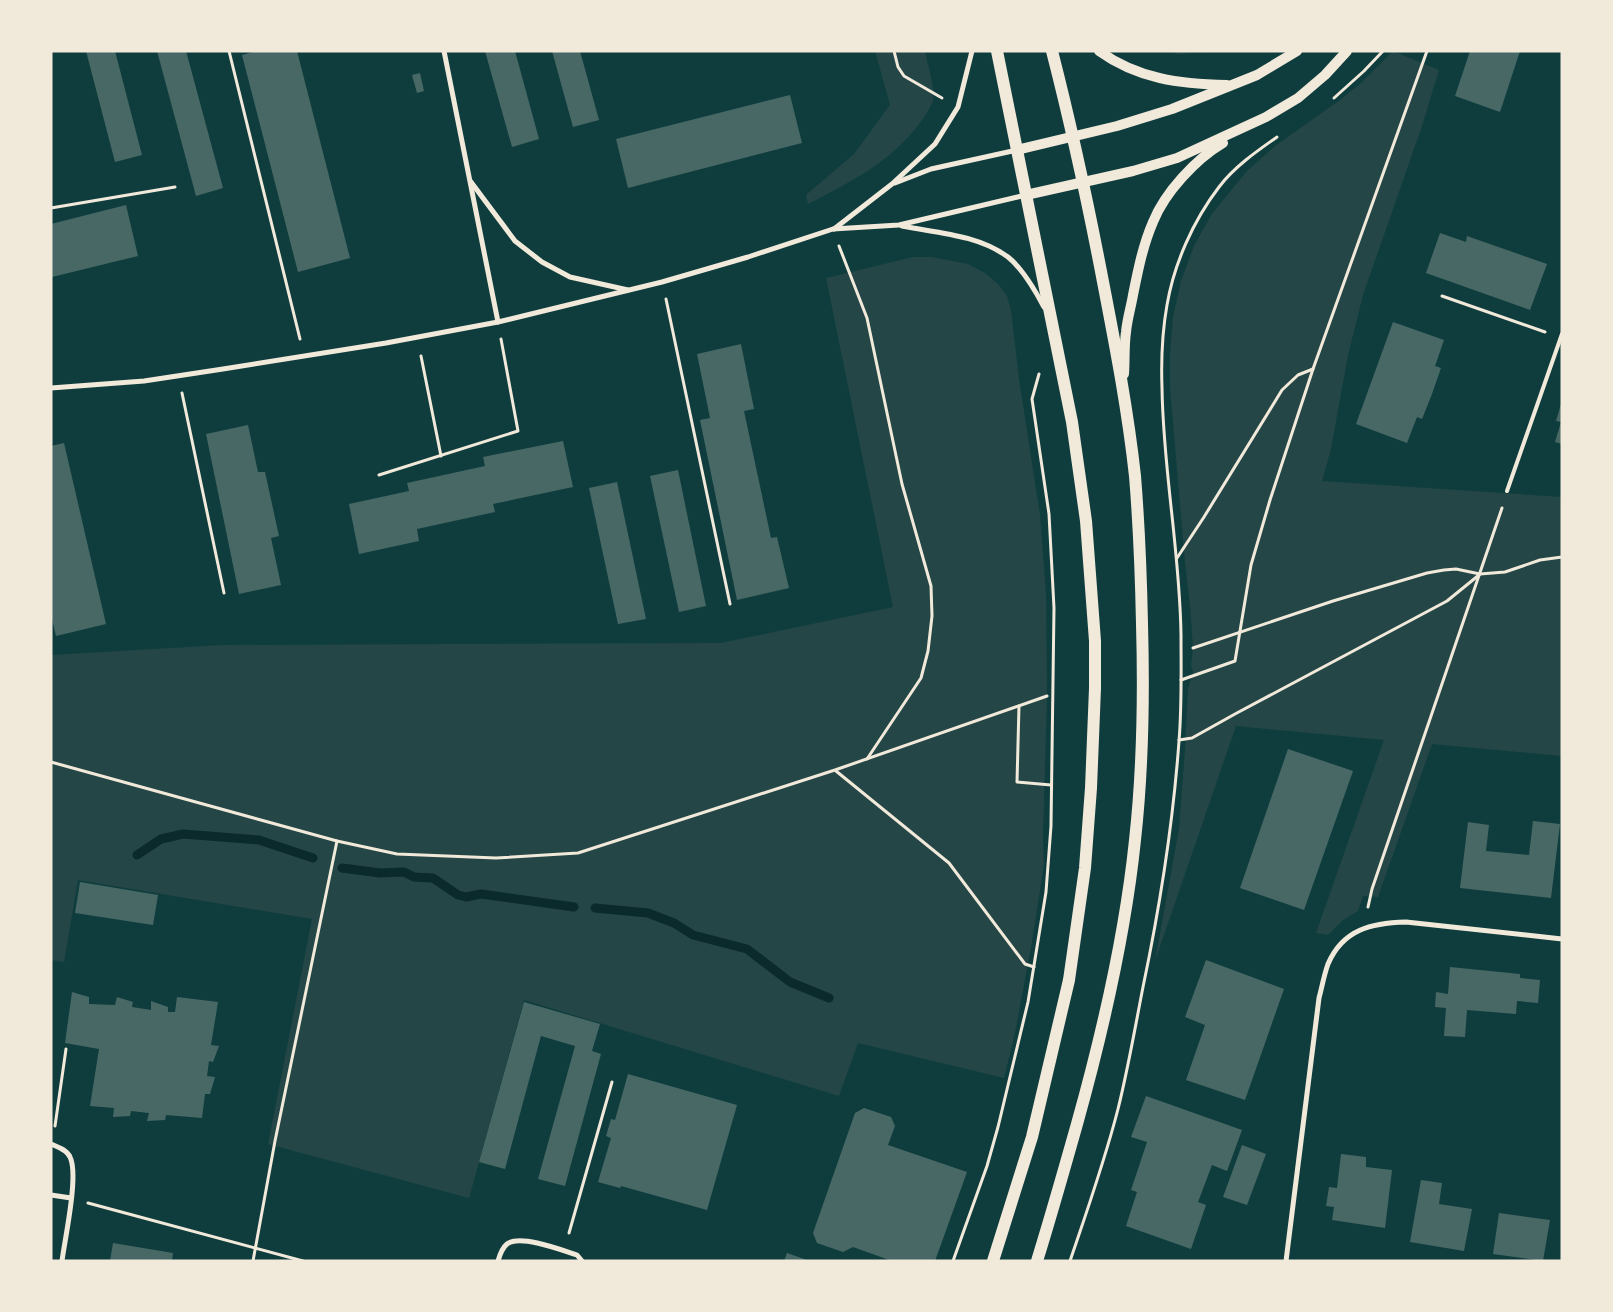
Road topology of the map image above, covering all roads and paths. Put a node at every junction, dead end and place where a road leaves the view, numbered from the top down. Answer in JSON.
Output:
{"nodes":[{"id":1,"x":229,"y":51,"type":"edge"},
{"id":2,"x":444,"y":51,"type":"edge"},
{"id":3,"x":894,"y":51,"type":"edge"},
{"id":4,"x":972,"y":51,"type":"edge"},
{"id":5,"x":997,"y":51,"type":"edge"},
{"id":6,"x":1052,"y":51,"type":"edge"},
{"id":7,"x":1099,"y":51,"type":"edge"},
{"id":8,"x":1297,"y":51,"type":"edge"},
{"id":9,"x":1347,"y":51,"type":"edge"},
{"id":10,"x":1383,"y":51,"type":"edge"},
{"id":11,"x":1427,"y":51,"type":"edge"},
{"id":12,"x":1233,"y":85,"type":"junction"},
{"id":13,"x":1330,"y":101,"type":"dead end"},
{"id":14,"x":958,"y":107,"type":"junction"},
{"id":15,"x":1266,"y":117,"type":"junction"},
{"id":16,"x":1280,"y":135,"type":"dead end"},
{"id":17,"x":1073,"y":137,"type":"junction"},
{"id":18,"x":1018,"y":150,"type":"junction"},
{"id":19,"x":469,"y":180,"type":"junction"},
{"id":20,"x":1084,"y":182,"type":"junction"},
{"id":21,"x":892,"y":184,"type":"junction"},
{"id":22,"x":175,"y":187,"type":"dead end"},
{"id":23,"x":1026,"y":195,"type":"junction"},
{"id":24,"x":51,"y":208,"type":"edge"},
{"id":25,"x":899,"y":225,"type":"junction"},
{"id":26,"x":833,"y":229,"type":"junction"},
{"id":27,"x":662,"y":282,"type":"junction"},
{"id":28,"x":630,"y":290,"type":"junction"},
{"id":29,"x":1442,"y":296,"type":"dead end"},
{"id":30,"x":498,"y":322,"type":"junction"},
{"id":31,"x":1052,"y":324,"type":"junction"},
{"id":32,"x":418,"y":336,"type":"junction"},
{"id":33,"x":1561,"y":336,"type":"edge"},
{"id":34,"x":304,"y":356,"type":"junction"},
{"id":35,"x":1314,"y":369,"type":"junction"},
{"id":36,"x":178,"y":376,"type":"junction"},
{"id":37,"x":51,"y":388,"type":"edge"},
{"id":38,"x":1123,"y":390,"type":"junction"},
{"id":39,"x":1032,"y":399,"type":"dead end"},
{"id":40,"x":441,"y":456,"type":"junction"},
{"id":41,"x":378,"y":475,"type":"dead end"},
{"id":42,"x":1507,"y":491,"type":"joint"},
{"id":43,"x":1562,"y":557,"type":"edge"},
{"id":44,"x":1176,"y":558,"type":"junction"},
{"id":45,"x":1480,"y":574,"type":"junction"},
{"id":46,"x":224,"y":593,"type":"dead end"},
{"id":47,"x":730,"y":604,"type":"dead end"},
{"id":48,"x":1241,"y":632,"type":"junction"},
{"id":49,"x":1193,"y":648,"type":"dead end"},
{"id":50,"x":1181,"y":680,"type":"junction"},
{"id":51,"x":1047,"y":696,"type":"dead end"},
{"id":52,"x":1019,"y":706,"type":"junction"},
{"id":53,"x":1179,"y":740,"type":"junction"},
{"id":54,"x":866,"y":759,"type":"junction"},
{"id":55,"x":51,"y":762,"type":"edge"},
{"id":56,"x":835,"y":770,"type":"junction"},
{"id":57,"x":1052,"y":785,"type":"junction"},
{"id":58,"x":337,"y":841,"type":"junction"},
{"id":59,"x":1364,"y":927,"type":"junction"},
{"id":60,"x":1562,"y":939,"type":"edge"},
{"id":61,"x":1034,"y":967,"type":"junction"},
{"id":62,"x":66,"y":1048,"type":"dead end"},
{"id":63,"x":612,"y":1082,"type":"dead end"},
{"id":64,"x":52,"y":1144,"type":"edge"},
{"id":65,"x":51,"y":1195,"type":"edge"},
{"id":66,"x":71,"y":1198,"type":"junction"},
{"id":67,"x":255,"y":1248,"type":"junction"},
{"id":68,"x":564,"y":1251,"type":"junction"},
{"id":69,"x":62,"y":1261,"type":"edge"},
{"id":70,"x":253,"y":1261,"type":"edge"},
{"id":71,"x":302,"y":1261,"type":"edge"},
{"id":72,"x":498,"y":1261,"type":"edge"},
{"id":73,"x":582,"y":1261,"type":"edge"},
{"id":74,"x":953,"y":1261,"type":"edge"},
{"id":75,"x":993,"y":1261,"type":"edge"},
{"id":76,"x":1037,"y":1261,"type":"edge"},
{"id":77,"x":1070,"y":1261,"type":"edge"},
{"id":78,"x":1286,"y":1261,"type":"edge"}],
"edges":[{"from":1,"to":34,"type":"path"},
{"from":2,"to":19,"type":"street"},
{"from":3,"to":14,"type":"path"},
{"from":4,"to":14,"type":"street"},
{"from":5,"to":18,"type":"main road"},
{"from":6,"to":17,"type":"main road"},
{"from":7,"to":12,"type":"main road"},
{"from":8,"to":12,"type":"main road"},
{"from":9,"to":15,"type":"main road"},
{"from":10,"to":13,"type":"path"},
{"from":11,"to":35,"type":"path"},
{"from":12,"to":17,"type":"main road"},
{"from":14,"to":21,"type":"street"},
{"from":15,"to":20,"type":"main road"},
{"from":15,"to":38,"type":"main road"},
{"from":16,"to":44,"type":"path"},
{"from":17,"to":18,"type":"main road"},
{"from":17,"to":20,"type":"main road"},
{"from":18,"to":21,"type":"street"},
{"from":18,"to":23,"type":"main road"},
{"from":19,"to":28,"type":"street"},
{"from":19,"to":30,"type":"street"},
{"from":20,"to":23,"type":"main road"},
{"from":20,"to":38,"type":"main road"},
{"from":21,"to":26,"type":"street"},
{"from":22,"to":24,"type":"path"},
{"from":23,"to":25,"type":"street"},
{"from":23,"to":31,"type":"main road"},
{"from":25,"to":26,"type":"street"},
{"from":25,"to":31,"type":"street"},
{"from":26,"to":27,"type":"street"},
{"from":26,"to":54,"type":"path"},
{"from":27,"to":28,"type":"street"},
{"from":27,"to":47,"type":"path"},
{"from":28,"to":30,"type":"street"},
{"from":29,"to":33,"type":"path"},
{"from":30,"to":32,"type":"street"},
{"from":30,"to":40,"type":"path"},
{"from":31,"to":75,"type":"main road"},
{"from":32,"to":34,"type":"street"},
{"from":32,"to":40,"type":"path"},
{"from":33,"to":42,"type":"lane"},
{"from":34,"to":36,"type":"street"},
{"from":35,"to":44,"type":"path"},
{"from":35,"to":48,"type":"path"},
{"from":36,"to":37,"type":"street"},
{"from":36,"to":46,"type":"path"},
{"from":38,"to":76,"type":"main road"},
{"from":39,"to":57,"type":"path"},
{"from":40,"to":41,"type":"path"},
{"from":42,"to":45,"type":"path"},
{"from":43,"to":45,"type":"path"},
{"from":44,"to":50,"type":"path"},
{"from":45,"to":48,"type":"path"},
{"from":45,"to":53,"type":"path"},
{"from":45,"to":59,"type":"path"},
{"from":48,"to":49,"type":"path"},
{"from":48,"to":50,"type":"path"},
{"from":50,"to":53,"type":"path"},
{"from":51,"to":52,"type":"path"},
{"from":52,"to":54,"type":"path"},
{"from":52,"to":57,"type":"path"},
{"from":53,"to":77,"type":"path"},
{"from":54,"to":56,"type":"path"},
{"from":55,"to":58,"type":"path"},
{"from":56,"to":58,"type":"path"},
{"from":56,"to":61,"type":"path"},
{"from":57,"to":61,"type":"path"},
{"from":58,"to":67,"type":"path"},
{"from":59,"to":60,"type":"street"},
{"from":59,"to":78,"type":"street"},
{"from":61,"to":74,"type":"path"},
{"from":62,"to":64,"type":"path"},
{"from":63,"to":68,"type":"path"},
{"from":64,"to":66,"type":"street"},
{"from":65,"to":66,"type":"street"},
{"from":66,"to":67,"type":"path"},
{"from":66,"to":69,"type":"street"},
{"from":67,"to":70,"type":"path"},
{"from":67,"to":71,"type":"path"},
{"from":68,"to":72,"type":"street"},
{"from":68,"to":73,"type":"street"}]}
